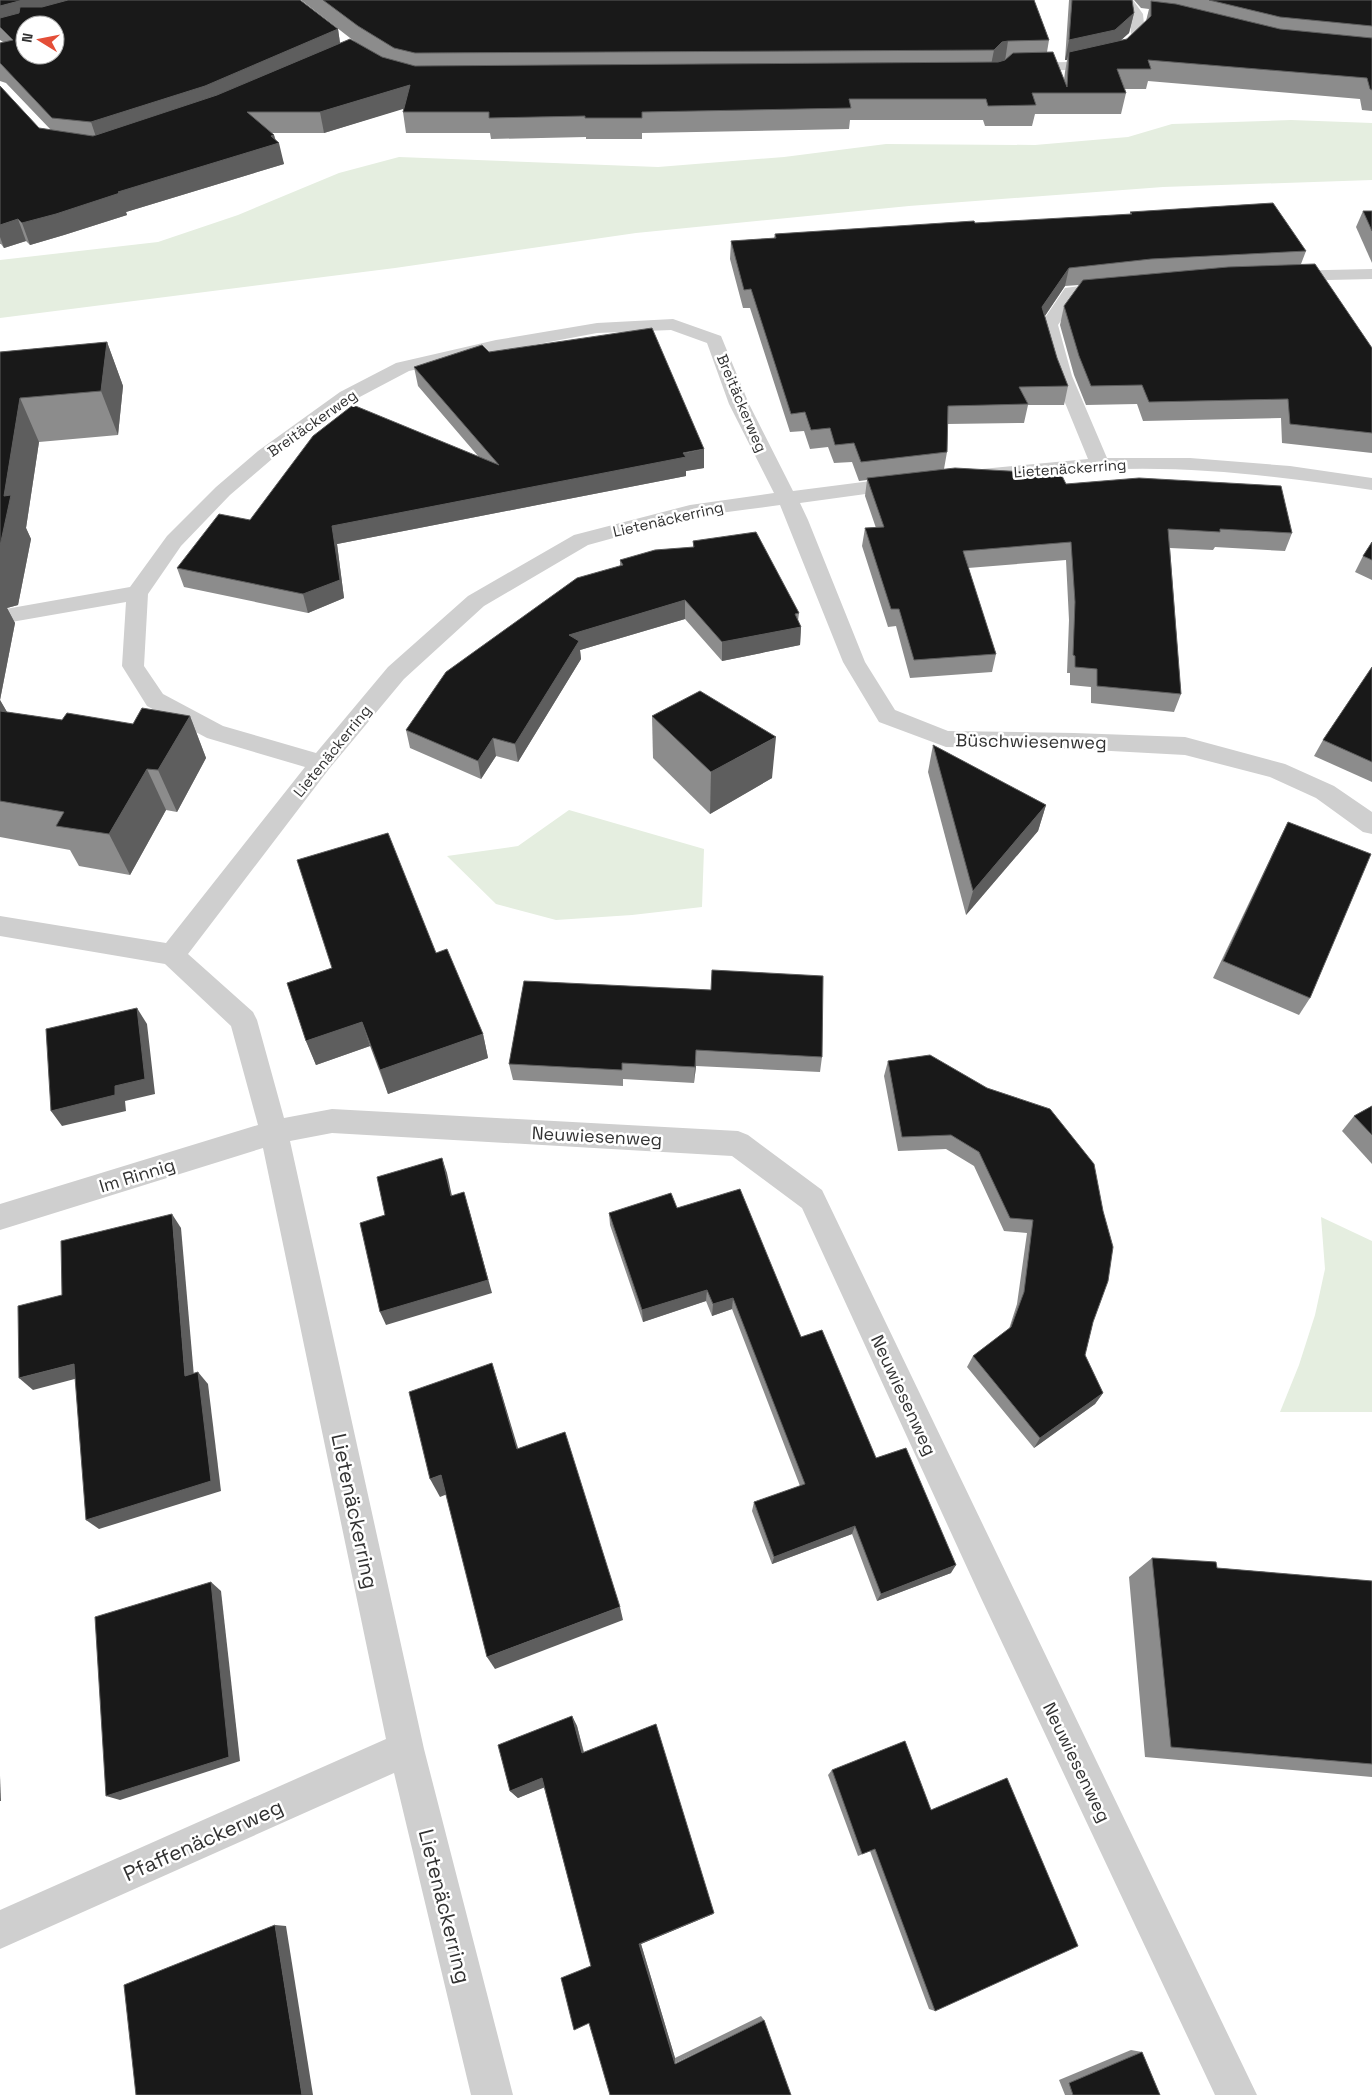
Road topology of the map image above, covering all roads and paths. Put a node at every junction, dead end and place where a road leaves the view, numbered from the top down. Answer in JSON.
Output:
{"nodes":[{"id":1,"x":1126,"y":0,"type":"edge"},
{"id":2,"x":1136,"y":14,"type":"junction"},
{"id":3,"x":1154,"y":16,"type":"edge"},
{"id":4,"x":1005,"y":67,"type":"edge"},
{"id":5,"x":1372,"y":274,"type":"edge"},
{"id":6,"x":1265,"y":277,"type":"edge"},
{"id":7,"x":1131,"y":284,"type":"edge"},
{"id":8,"x":1100,"y":464,"type":"junction"},
{"id":9,"x":958,"y":477,"type":"edge"},
{"id":10,"x":920,"y":481,"type":"edge"},
{"id":11,"x":1372,"y":484,"type":"edge"},
{"id":12,"x":786,"y":497,"type":"junction"},
{"id":13,"x":137,"y":593,"type":"junction"},
{"id":14,"x":0,"y":616,"type":"edge"},
{"id":15,"x":322,"y":763,"type":"junction"},
{"id":16,"x":1372,"y":825,"type":"edge"},
{"id":17,"x":0,"y":926,"type":"edge"},
{"id":18,"x":172,"y":955,"type":"junction"},
{"id":19,"x":274,"y":1132,"type":"junction"},
{"id":20,"x":0,"y":1217,"type":"edge"},
{"id":21,"x":406,"y":1749,"type":"junction"},
{"id":22,"x":0,"y":1930,"type":"edge"},
{"id":23,"x":492,"y":2095,"type":"edge"},
{"id":24,"x":1236,"y":2095,"type":"edge"}],
"edges":[{"from":1,"to":2,"type":"street"},
{"from":2,"to":3,"type":"street"},
{"from":2,"to":4,"type":"street"},
{"from":5,"to":6,"type":"street"},
{"from":7,"to":8,"type":"street"},
{"from":8,"to":9,"type":"street","name":"Lietenäckerring"},
{"from":8,"to":11,"type":"street","name":"Lietenäckerring"},
{"from":10,"to":12,"type":"street","name":"Lietenäckerring"},
{"from":12,"to":13,"type":"street","name":"Breitäckerweg"},
{"from":12,"to":15,"type":"street","name":"Lietenäckerring"},
{"from":12,"to":16,"type":"street","name":"Büschwiesenweg"},
{"from":13,"to":14,"type":"street"},
{"from":13,"to":15,"type":"street"},
{"from":15,"to":18,"type":"street","name":"Lietenäckerring"},
{"from":17,"to":18,"type":"street"},
{"from":18,"to":19,"type":"street","name":"Lietenäckerring"},
{"from":19,"to":20,"type":"street","name":"Im Rinnig"},
{"from":19,"to":21,"type":"street","name":"Lietenäckerring"},
{"from":19,"to":24,"type":"street","name":"Neuwiesenweg"},
{"from":21,"to":22,"type":"street","name":"Pfaffenäckerweg"},
{"from":21,"to":23,"type":"street","name":"Lietenäckerring"}]}
